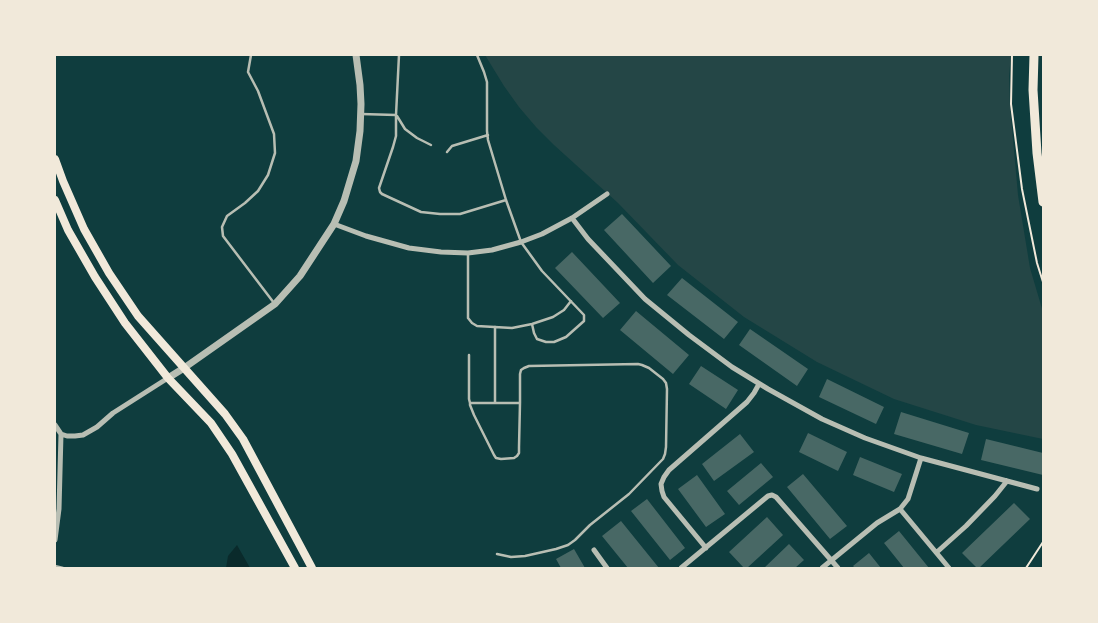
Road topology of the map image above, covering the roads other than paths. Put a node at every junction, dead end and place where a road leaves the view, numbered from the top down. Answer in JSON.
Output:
{"nodes":[{"id":1,"x":251,"y":55,"type":"edge"},
{"id":2,"x":356,"y":55,"type":"edge"},
{"id":3,"x":399,"y":55,"type":"edge"},
{"id":4,"x":476,"y":55,"type":"edge"},
{"id":5,"x":1034,"y":55,"type":"edge"},
{"id":6,"x":361,"y":114,"type":"junction"},
{"id":7,"x":396,"y":115,"type":"junction"},
{"id":8,"x":488,"y":136,"type":"junction"},
{"id":9,"x":431,"y":145,"type":"dead end"},
{"id":10,"x":447,"y":152,"type":"dead end"},
{"id":11,"x":55,"y":159,"type":"edge"},
{"id":12,"x":608,"y":194,"type":"dead end"},
{"id":13,"x":55,"y":200,"type":"edge"},
{"id":14,"x":506,"y":200,"type":"junction"},
{"id":15,"x":1043,"y":202,"type":"edge"},
{"id":16,"x":572,"y":218,"type":"junction"},
{"id":17,"x":334,"y":224,"type":"junction"},
{"id":18,"x":521,"y":242,"type":"junction"},
{"id":19,"x":468,"y":253,"type":"junction"},
{"id":20,"x":572,"y":301,"type":"junction"},
{"id":21,"x":275,"y":304,"type":"junction"},
{"id":22,"x":532,"y":324,"type":"junction"},
{"id":23,"x":495,"y":327,"type":"junction"},
{"id":24,"x":469,"y":355,"type":"dead end"},
{"id":25,"x":184,"y":368,"type":"junction"},
{"id":26,"x":168,"y":378,"type":"junction"},
{"id":27,"x":759,"y":384,"type":"junction"},
{"id":28,"x":496,"y":402,"type":"junction"},
{"id":29,"x":470,"y":403,"type":"junction"},
{"id":30,"x":520,"y":403,"type":"junction"},
{"id":31,"x":55,"y":424,"type":"edge"},
{"id":32,"x":62,"y":434,"type":"junction"},
{"id":33,"x":921,"y":458,"type":"junction"},
{"id":34,"x":1007,"y":481,"type":"junction"},
{"id":35,"x":1037,"y":489,"type":"dead end"},
{"id":36,"x":900,"y":509,"type":"junction"},
{"id":37,"x":55,"y":540,"type":"edge"},
{"id":38,"x":706,"y":548,"type":"junction"},
{"id":39,"x":594,"y":550,"type":"dead end"},
{"id":40,"x":937,"y":552,"type":"junction"},
{"id":41,"x":497,"y":554,"type":"dead end"},
{"id":42,"x":831,"y":560,"type":"junction"},
{"id":43,"x":55,"y":566,"type":"edge"},
{"id":44,"x":63,"y":568,"type":"edge"},
{"id":45,"x":295,"y":568,"type":"edge"},
{"id":46,"x":312,"y":568,"type":"edge"},
{"id":47,"x":607,"y":568,"type":"edge"},
{"id":48,"x":681,"y":568,"type":"edge"},
{"id":49,"x":822,"y":568,"type":"edge"},
{"id":50,"x":838,"y":568,"type":"edge"},
{"id":51,"x":949,"y":568,"type":"edge"}],
"edges":[{"from":1,"to":21,"type":"lane"},
{"from":2,"to":6,"type":"street"},
{"from":3,"to":7,"type":"lane"},
{"from":4,"to":8,"type":"lane"},
{"from":5,"to":15,"type":"main road"},
{"from":6,"to":7,"type":"lane"},
{"from":6,"to":17,"type":"street"},
{"from":7,"to":9,"type":"lane"},
{"from":7,"to":14,"type":"lane"},
{"from":8,"to":10,"type":"lane"},
{"from":8,"to":14,"type":"lane"},
{"from":11,"to":25,"type":"main road"},
{"from":12,"to":16,"type":"street"},
{"from":13,"to":26,"type":"main road"},
{"from":14,"to":18,"type":"lane"},
{"from":16,"to":18,"type":"street"},
{"from":16,"to":27,"type":"street"},
{"from":17,"to":19,"type":"street"},
{"from":17,"to":21,"type":"street"},
{"from":18,"to":19,"type":"street"},
{"from":18,"to":20,"type":"lane"},
{"from":19,"to":23,"type":"lane"},
{"from":20,"to":22,"type":"lane"},
{"from":20,"to":22,"type":"lane"},
{"from":21,"to":25,"type":"street"},
{"from":22,"to":23,"type":"lane"},
{"from":23,"to":28,"type":"lane"},
{"from":24,"to":29,"type":"lane"},
{"from":25,"to":26,"type":"street"},
{"from":25,"to":46,"type":"main road"},
{"from":26,"to":32,"type":"street"},
{"from":26,"to":45,"type":"main road"},
{"from":27,"to":33,"type":"street"},
{"from":27,"to":38,"type":"street"},
{"from":28,"to":29,"type":"lane"},
{"from":28,"to":30,"type":"lane"},
{"from":29,"to":30,"type":"lane"},
{"from":30,"to":41,"type":"lane"},
{"from":31,"to":32,"type":"street"},
{"from":32,"to":37,"type":"street"},
{"from":33,"to":34,"type":"street"},
{"from":33,"to":36,"type":"street"},
{"from":34,"to":35,"type":"street"},
{"from":34,"to":40,"type":"street"},
{"from":36,"to":40,"type":"street"},
{"from":36,"to":42,"type":"street"},
{"from":38,"to":42,"type":"street"},
{"from":38,"to":48,"type":"street"},
{"from":39,"to":47,"type":"street"},
{"from":40,"to":51,"type":"street"},
{"from":42,"to":49,"type":"street"},
{"from":42,"to":50,"type":"street"},
{"from":43,"to":44,"type":"lane"}]}
